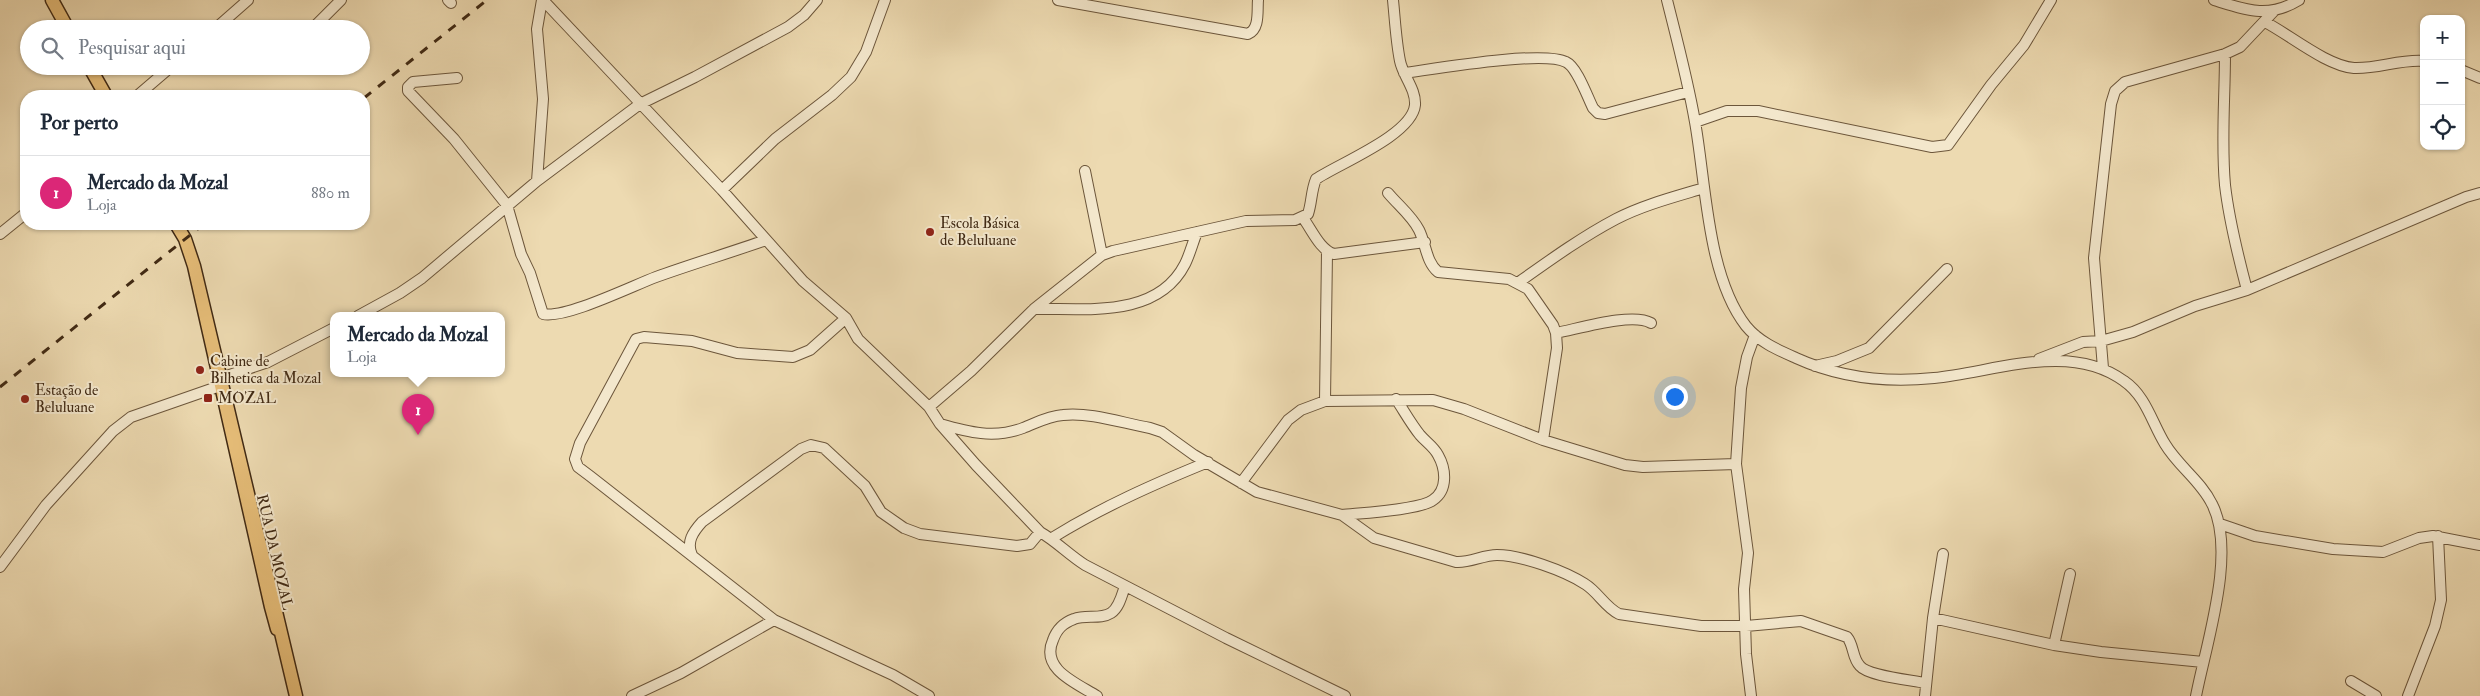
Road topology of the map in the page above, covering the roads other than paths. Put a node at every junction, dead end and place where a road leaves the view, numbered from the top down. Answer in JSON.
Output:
{"nodes":[{"id":1,"x":52,"y":0,"type":"edge"},
{"id":2,"x":248,"y":0,"type":"edge"},
{"id":3,"x":341,"y":0,"type":"edge"},
{"id":4,"x":543,"y":0,"type":"edge"},
{"id":5,"x":817,"y":0,"type":"edge"},
{"id":6,"x":885,"y":0,"type":"edge"},
{"id":7,"x":1058,"y":0,"type":"edge"},
{"id":8,"x":1258,"y":0,"type":"edge"},
{"id":9,"x":1394,"y":0,"type":"edge"},
{"id":10,"x":1667,"y":0,"type":"edge"},
{"id":11,"x":2051,"y":0,"type":"edge"},
{"id":12,"x":2214,"y":0,"type":"edge"},
{"id":13,"x":2299,"y":0,"type":"edge"},
{"id":14,"x":2274,"y":11,"type":"junction"},
{"id":15,"x":63,"y":20,"type":"edge"},
{"id":16,"x":225,"y":20,"type":"edge"},
{"id":17,"x":321,"y":20,"type":"edge"},
{"id":18,"x":2265,"y":22,"type":"junction"},
{"id":19,"x":2225,"y":54,"type":"junction"},
{"id":20,"x":2420,"y":61,"type":"edge"},
{"id":21,"x":2465,"y":72,"type":"edge"},
{"id":22,"x":1404,"y":73,"type":"junction"},
{"id":23,"x":94,"y":75,"type":"edge"},
{"id":24,"x":162,"y":75,"type":"edge"},
{"id":25,"x":456,"y":78,"type":"dead end"},
{"id":26,"x":2480,"y":78,"type":"edge"},
{"id":27,"x":103,"y":90,"type":"edge"},
{"id":28,"x":144,"y":90,"type":"edge"},
{"id":29,"x":1688,"y":92,"type":"junction"},
{"id":30,"x":640,"y":104,"type":"junction"},
{"id":31,"x":1695,"y":122,"type":"junction"},
{"id":32,"x":1085,"y":170,"type":"dead end"},
{"id":33,"x":537,"y":181,"type":"junction"},
{"id":34,"x":1704,"y":188,"type":"junction"},
{"id":35,"x":722,"y":190,"type":"junction"},
{"id":36,"x":1388,"y":193,"type":"dead end"},
{"id":37,"x":2480,"y":193,"type":"edge"},
{"id":38,"x":508,"y":205,"type":"junction"},
{"id":39,"x":20,"y":218,"type":"edge"},
{"id":40,"x":1303,"y":218,"type":"junction"},
{"id":41,"x":180,"y":230,"type":"edge"},
{"id":42,"x":1197,"y":232,"type":"junction"},
{"id":43,"x":0,"y":234,"type":"edge"},
{"id":44,"x":766,"y":240,"type":"junction"},
{"id":45,"x":1425,"y":242,"type":"junction"},
{"id":46,"x":1327,"y":252,"type":"junction"},
{"id":47,"x":1102,"y":256,"type":"junction"},
{"id":48,"x":1947,"y":269,"type":"dead end"},
{"id":49,"x":195,"y":271,"type":"junction"},
{"id":50,"x":1519,"y":282,"type":"junction"},
{"id":51,"x":2246,"y":290,"type":"junction"},
{"id":52,"x":1034,"y":309,"type":"junction"},
{"id":53,"x":365,"y":312,"type":"edge"},
{"id":54,"x":846,"y":318,"type":"junction"},
{"id":55,"x":1651,"y":323,"type":"dead end"},
{"id":56,"x":330,"y":330,"type":"edge"},
{"id":57,"x":1556,"y":333,"type":"junction"},
{"id":58,"x":1755,"y":335,"type":"junction"},
{"id":59,"x":2101,"y":340,"type":"junction"},
{"id":60,"x":1838,"y":362,"type":"junction"},
{"id":61,"x":2029,"y":363,"type":"junction"},
{"id":62,"x":1815,"y":366,"type":"junction"},
{"id":63,"x":2103,"y":368,"type":"junction"},
{"id":64,"x":1833,"y":372,"type":"junction"},
{"id":65,"x":219,"y":382,"type":"junction"},
{"id":66,"x":1396,"y":400,"type":"junction"},
{"id":67,"x":1325,"y":401,"type":"junction"},
{"id":68,"x":929,"y":407,"type":"junction"},
{"id":69,"x":940,"y":424,"type":"junction"},
{"id":70,"x":1543,"y":440,"type":"junction"},
{"id":71,"x":1208,"y":462,"type":"junction"},
{"id":72,"x":1736,"y":464,"type":"junction"},
{"id":73,"x":1240,"y":483,"type":"junction"},
{"id":74,"x":1342,"y":515,"type":"junction"},
{"id":75,"x":2220,"y":524,"type":"junction"},
{"id":76,"x":1040,"y":532,"type":"junction"},
{"id":77,"x":2438,"y":536,"type":"junction"},
{"id":78,"x":1052,"y":538,"type":"junction"},
{"id":79,"x":2480,"y":545,"type":"edge"},
{"id":80,"x":1943,"y":554,"type":"dead end"},
{"id":81,"x":692,"y":555,"type":"junction"},
{"id":82,"x":0,"y":567,"type":"edge"},
{"id":83,"x":2070,"y":574,"type":"dead end"},
{"id":84,"x":1125,"y":586,"type":"junction"},
{"id":85,"x":1933,"y":618,"type":"junction"},
{"id":86,"x":774,"y":620,"type":"junction"},
{"id":87,"x":1746,"y":626,"type":"junction"},
{"id":88,"x":2054,"y":645,"type":"junction"},
{"id":89,"x":2202,"y":662,"type":"junction"},
{"id":90,"x":2352,"y":682,"type":"dead end"},
{"id":91,"x":1925,"y":683,"type":"junction"},
{"id":92,"x":296,"y":696,"type":"edge"},
{"id":93,"x":632,"y":696,"type":"edge"},
{"id":94,"x":929,"y":696,"type":"edge"},
{"id":95,"x":1097,"y":696,"type":"edge"},
{"id":96,"x":1345,"y":696,"type":"edge"},
{"id":97,"x":1751,"y":696,"type":"edge"},
{"id":98,"x":1925,"y":696,"type":"edge"},
{"id":99,"x":2196,"y":696,"type":"edge"},
{"id":100,"x":2376,"y":696,"type":"edge"},
{"id":101,"x":2408,"y":696,"type":"edge"}],
"edges":[{"from":1,"to":15,"type":"main road"},
{"from":2,"to":16,"type":"street"},
{"from":3,"to":17,"type":"street"},
{"from":4,"to":30,"type":"street"},
{"from":4,"to":33,"type":"street"},
{"from":5,"to":30,"type":"street"},
{"from":6,"to":35,"type":"street"},
{"from":7,"to":8,"type":"street"},
{"from":9,"to":22,"type":"street"},
{"from":10,"to":29,"type":"street"},
{"from":11,"to":31,"type":"street"},
{"from":12,"to":14,"type":"street"},
{"from":13,"to":14,"type":"street"},
{"from":14,"to":18,"type":"street"},
{"from":18,"to":19,"type":"street"},
{"from":18,"to":20,"type":"street"},
{"from":19,"to":51,"type":"street"},
{"from":19,"to":59,"type":"street"},
{"from":21,"to":26,"type":"street"},
{"from":22,"to":29,"type":"street"},
{"from":22,"to":40,"type":"street"},
{"from":23,"to":27,"type":"main road"},
{"from":24,"to":28,"type":"street"},
{"from":25,"to":38,"type":"street"},
{"from":29,"to":31,"type":"street"},
{"from":30,"to":33,"type":"street"},
{"from":30,"to":35,"type":"street"},
{"from":31,"to":34,"type":"street"},
{"from":32,"to":47,"type":"street"},
{"from":33,"to":38,"type":"street"},
{"from":34,"to":50,"type":"street"},
{"from":34,"to":58,"type":"street"},
{"from":35,"to":44,"type":"street"},
{"from":36,"to":45,"type":"street"},
{"from":37,"to":51,"type":"street"},
{"from":38,"to":44,"type":"street"},
{"from":38,"to":53,"type":"street"},
{"from":39,"to":43,"type":"street"},
{"from":40,"to":42,"type":"street"},
{"from":40,"to":46,"type":"street"},
{"from":41,"to":49,"type":"main road","name":"RUA DA MOZAL"},
{"from":42,"to":47,"type":"street"},
{"from":42,"to":52,"type":"street"},
{"from":44,"to":54,"type":"street"},
{"from":45,"to":46,"type":"street"},
{"from":45,"to":50,"type":"street"},
{"from":46,"to":67,"type":"street"},
{"from":47,"to":52,"type":"street"},
{"from":48,"to":60,"type":"street"},
{"from":49,"to":65,"type":"main road","name":"RUA DA MOZAL"},
{"from":49,"to":65,"type":"main road","name":"RUA DA MOZAL"},
{"from":49,"to":92,"type":"main road","name":"RUA DA MOZAL"},
{"from":50,"to":57,"type":"street"},
{"from":51,"to":59,"type":"street"},
{"from":52,"to":68,"type":"street"},
{"from":54,"to":68,"type":"street"},
{"from":54,"to":81,"type":"street"},
{"from":55,"to":57,"type":"street"},
{"from":56,"to":65,"type":"street"},
{"from":57,"to":70,"type":"street"},
{"from":58,"to":62,"type":"street"},
{"from":58,"to":72,"type":"street"},
{"from":59,"to":61,"type":"street"},
{"from":59,"to":63,"type":"street"},
{"from":60,"to":62,"type":"street"},
{"from":60,"to":64,"type":"street"},
{"from":61,"to":63,"type":"street"},
{"from":61,"to":64,"type":"street"},
{"from":62,"to":64,"type":"street"},
{"from":63,"to":75,"type":"street"},
{"from":65,"to":82,"type":"street"},
{"from":66,"to":67,"type":"street"},
{"from":66,"to":70,"type":"street"},
{"from":66,"to":74,"type":"street"},
{"from":67,"to":73,"type":"street"},
{"from":68,"to":69,"type":"street"},
{"from":69,"to":71,"type":"street"},
{"from":69,"to":76,"type":"street"},
{"from":70,"to":72,"type":"street"},
{"from":71,"to":73,"type":"street"},
{"from":71,"to":78,"type":"street"},
{"from":72,"to":87,"type":"street"},
{"from":73,"to":74,"type":"street"},
{"from":74,"to":87,"type":"street"},
{"from":75,"to":77,"type":"street"},
{"from":75,"to":89,"type":"street"},
{"from":76,"to":78,"type":"street"},
{"from":76,"to":81,"type":"street"},
{"from":77,"to":79,"type":"street"},
{"from":77,"to":101,"type":"street"},
{"from":78,"to":84,"type":"street"},
{"from":80,"to":85,"type":"street"},
{"from":81,"to":86,"type":"street"},
{"from":83,"to":88,"type":"street"},
{"from":84,"to":95,"type":"street"},
{"from":84,"to":96,"type":"street"},
{"from":85,"to":88,"type":"street"},
{"from":85,"to":91,"type":"street"},
{"from":86,"to":93,"type":"street"},
{"from":86,"to":94,"type":"street"},
{"from":87,"to":91,"type":"street"},
{"from":87,"to":97,"type":"street"},
{"from":88,"to":89,"type":"street"},
{"from":89,"to":99,"type":"street"},
{"from":90,"to":100,"type":"street"},
{"from":91,"to":98,"type":"street"}]}
